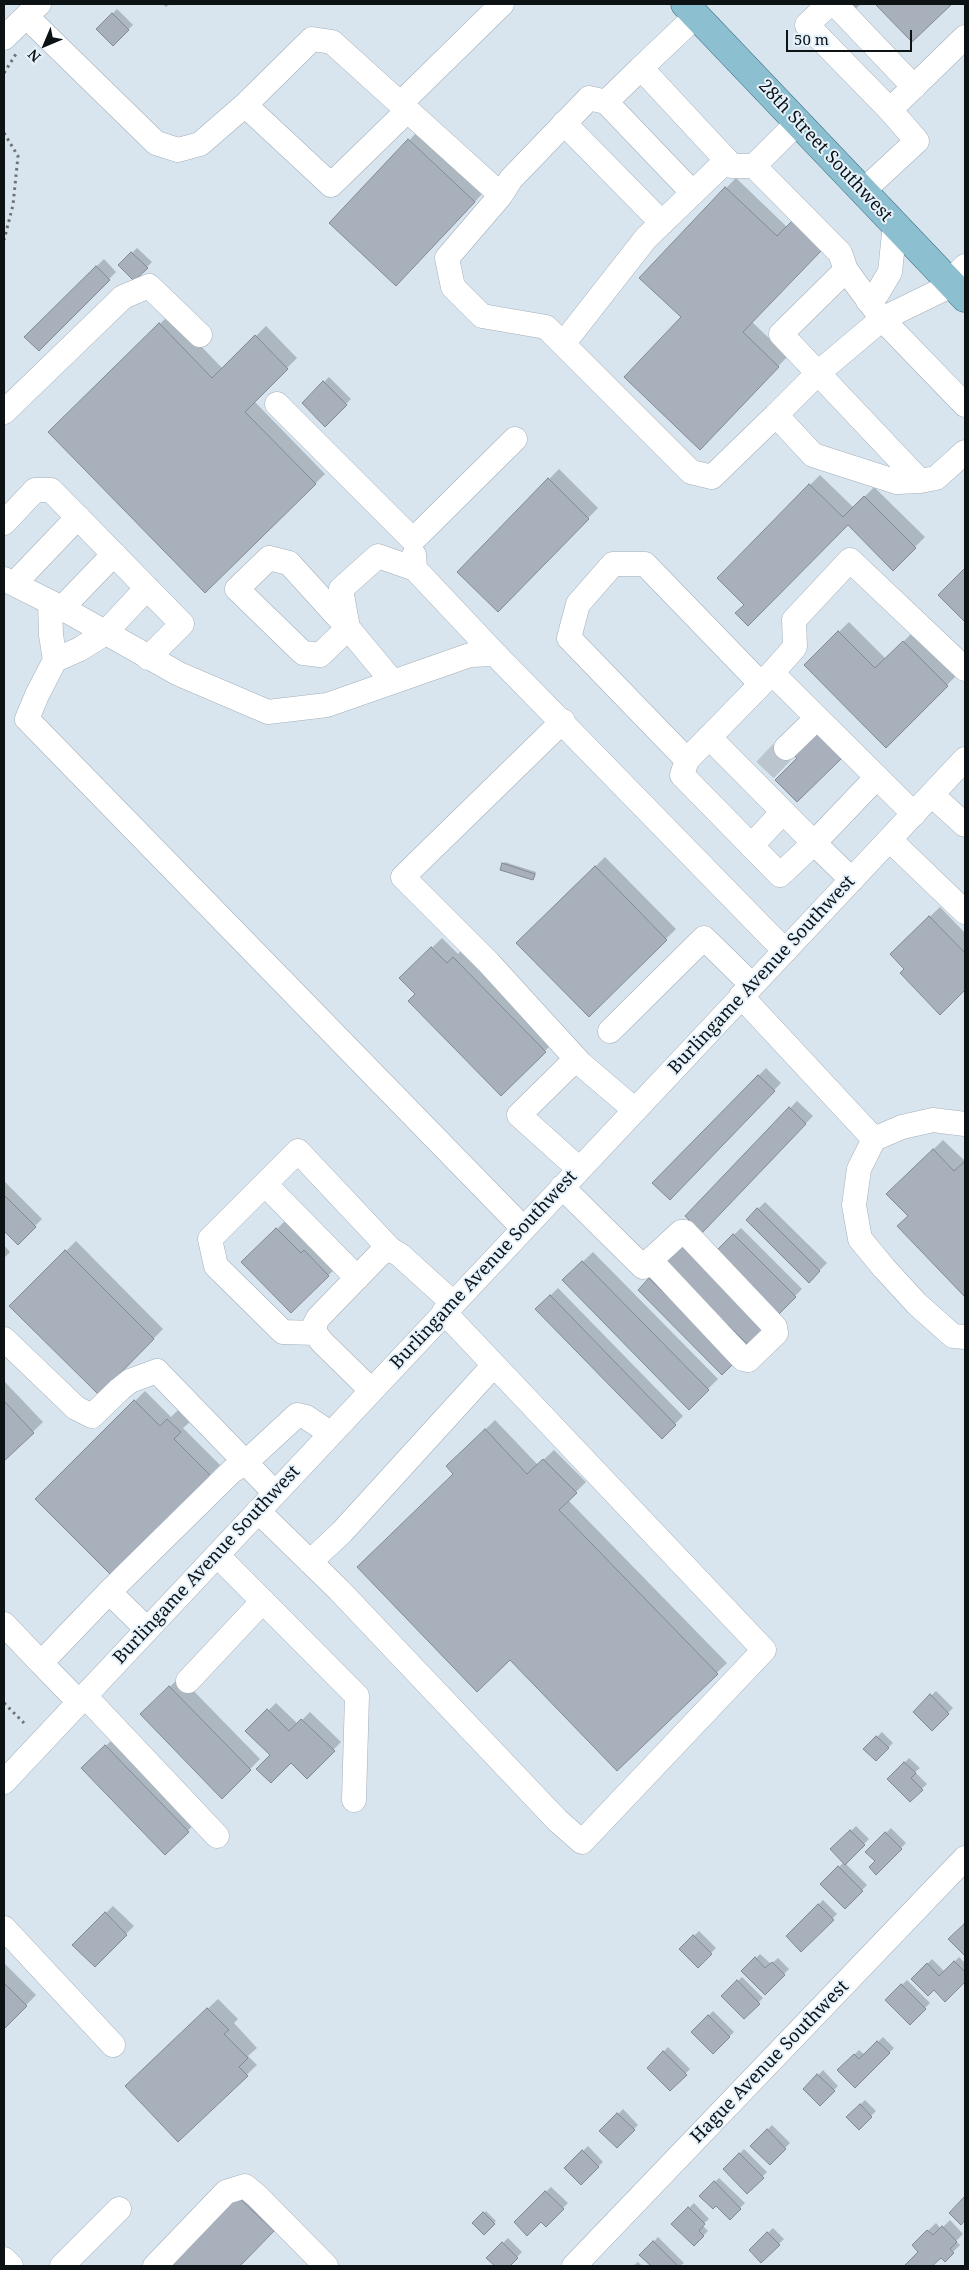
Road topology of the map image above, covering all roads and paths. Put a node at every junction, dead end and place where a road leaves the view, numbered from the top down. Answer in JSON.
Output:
{"nodes":[{"id":1,"x":502,"y":4,"type":"edge"},
{"id":2,"x":829,"y":4,"type":"edge"},
{"id":3,"x":835,"y":4,"type":"edge"},
{"id":4,"x":692,"y":8,"type":"edge"},
{"id":5,"x":33,"y":10,"type":"edge"},
{"id":6,"x":965,"y":37,"type":"edge"},
{"id":7,"x":4,"y":38,"type":"edge"},
{"id":8,"x":641,"y":68,"type":"junction"},
{"id":9,"x":914,"y":87,"type":"junction"},
{"id":10,"x":606,"y":102,"type":"junction"},
{"id":11,"x":245,"y":105,"type":"junction"},
{"id":12,"x":404,"y":108,"type":"junction"},
{"id":13,"x":890,"y":110,"type":"junction"},
{"id":14,"x":798,"y":122,"type":"junction"},
{"id":15,"x":564,"y":123,"type":"junction"},
{"id":16,"x":4,"y":133,"type":"edge"},
{"id":17,"x":727,"y":160,"type":"junction"},
{"id":18,"x":754,"y":166,"type":"junction"},
{"id":19,"x":863,"y":191,"type":"junction"},
{"id":20,"x":693,"y":193,"type":"junction"},
{"id":21,"x":501,"y":195,"type":"junction"},
{"id":22,"x":662,"y":223,"type":"junction"},
{"id":23,"x":895,"y":224,"type":"junction"},
{"id":24,"x":4,"y":240,"type":"edge"},
{"id":25,"x":846,"y":270,"type":"junction"},
{"id":26,"x":958,"y":283,"type":"edge"},
{"id":27,"x":875,"y":310,"type":"junction"},
{"id":28,"x":200,"y":335,"type":"dead end"},
{"id":29,"x":563,"y":344,"type":"junction"},
{"id":30,"x":818,"y":373,"type":"junction"},
{"id":31,"x":277,"y":404,"type":"dead end"},
{"id":32,"x":965,"y":405,"type":"edge"},
{"id":33,"x":4,"y":412,"type":"edge"},
{"id":34,"x":776,"y":416,"type":"junction"},
{"id":35,"x":516,"y":439,"type":"dead end"},
{"id":36,"x":965,"y":452,"type":"edge"},
{"id":37,"x":920,"y":482,"type":"junction"},
{"id":38,"x":78,"y":517,"type":"junction"},
{"id":39,"x":4,"y":523,"type":"edge"},
{"id":40,"x":413,"y":540,"type":"junction"},
{"id":41,"x":114,"y":554,"type":"junction"},
{"id":42,"x":415,"y":569,"type":"junction"},
{"id":43,"x":9,"y":582,"type":"edge"},
{"id":44,"x":147,"y":588,"type":"junction"},
{"id":45,"x":56,"y":605,"type":"junction"},
{"id":46,"x":348,"y":628,"type":"junction"},
{"id":47,"x":104,"y":634,"type":"junction"},
{"id":48,"x":495,"y":654,"type":"junction"},
{"id":49,"x":148,"y":658,"type":"junction"},
{"id":50,"x":55,"y":660,"type":"junction"},
{"id":51,"x":965,"y":669,"type":"edge"},
{"id":52,"x":766,"y":679,"type":"junction"},
{"id":53,"x":392,"y":681,"type":"junction"},
{"id":54,"x":817,"y":718,"type":"junction"},
{"id":55,"x":563,"y":721,"type":"junction"},
{"id":56,"x":709,"y":737,"type":"junction"},
{"id":57,"x":786,"y":748,"type":"tunnel mouth"},
{"id":58,"x":965,"y":759,"type":"edge"},
{"id":59,"x":687,"y":760,"type":"junction"},
{"id":60,"x":877,"y":777,"type":"junction"},
{"id":61,"x":932,"y":795,"type":"junction"},
{"id":62,"x":783,"y":812,"type":"junction"},
{"id":63,"x":914,"y":814,"type":"junction"},
{"id":64,"x":965,"y":825,"type":"edge"},
{"id":65,"x":890,"y":840,"type":"junction"},
{"id":66,"x":814,"y":844,"type":"junction"},
{"id":67,"x":751,"y":846,"type":"junction"},
{"id":68,"x":852,"y":880,"type":"junction"},
{"id":69,"x":965,"y":912,"type":"edge"},
{"id":70,"x":785,"y":950,"type":"junction"},
{"id":71,"x":747,"y":991,"type":"junction"},
{"id":72,"x":610,"y":1031,"type":"dead end"},
{"id":73,"x":576,"y":1059,"type":"junction"},
{"id":74,"x":635,"y":1110,"type":"junction"},
{"id":75,"x":965,"y":1124,"type":"edge"},
{"id":76,"x":874,"y":1139,"type":"junction"},
{"id":77,"x":579,"y":1169,"type":"junction"},
{"id":78,"x":265,"y":1184,"type":"junction"},
{"id":79,"x":562,"y":1187,"type":"junction"},
{"id":80,"x":523,"y":1228,"type":"junction"},
{"id":81,"x":390,"y":1249,"type":"junction"},
{"id":82,"x":651,"y":1261,"type":"junction"},
{"id":83,"x":357,"y":1278,"type":"junction"},
{"id":84,"x":448,"y":1308,"type":"junction"},
{"id":85,"x":315,"y":1333,"type":"junction"},
{"id":86,"x":965,"y":1337,"type":"edge"},
{"id":87,"x":4,"y":1339,"type":"edge"},
{"id":88,"x":494,"y":1365,"type":"junction"},
{"id":89,"x":371,"y":1390,"type":"junction"},
{"id":90,"x":330,"y":1433,"type":"junction"},
{"id":91,"x":245,"y":1462,"type":"junction"},
{"id":92,"x":274,"y":1493,"type":"junction"},
{"id":93,"x":258,"y":1511,"type":"junction"},
{"id":94,"x":217,"y":1555,"type":"junction"},
{"id":95,"x":310,"y":1562,"type":"junction"},
{"id":96,"x":109,"y":1592,"type":"junction"},
{"id":97,"x":263,"y":1601,"type":"junction"},
{"id":98,"x":4,"y":1624,"type":"edge"},
{"id":99,"x":147,"y":1629,"type":"junction"},
{"id":100,"x":41,"y":1663,"type":"junction"},
{"id":101,"x":188,"y":1681,"type":"dead end"},
{"id":102,"x":82,"y":1699,"type":"junction"},
{"id":103,"x":4,"y":1703,"type":"edge"},
{"id":104,"x":24,"y":1723,"type":"dead end"},
{"id":105,"x":4,"y":1782,"type":"edge"},
{"id":106,"x":354,"y":1800,"type":"dead end"},
{"id":107,"x":217,"y":1836,"type":"dead end"},
{"id":108,"x":965,"y":1858,"type":"edge"},
{"id":109,"x":4,"y":1928,"type":"edge"},
{"id":110,"x":113,"y":2045,"type":"dead end"},
{"id":111,"x":119,"y":2209,"type":"dead end"},
{"id":112,"x":4,"y":2259,"type":"edge"},
{"id":113,"x":10,"y":2266,"type":"edge"},
{"id":114,"x":62,"y":2266,"type":"edge"},
{"id":115,"x":155,"y":2266,"type":"edge"},
{"id":116,"x":326,"y":2266,"type":"edge"},
{"id":117,"x":574,"y":2266,"type":"edge"}],
"edges":[{"from":1,"to":12,"type":"street"},
{"from":2,"to":13,"type":"street"},
{"from":3,"to":9,"type":"street"},
{"from":4,"to":8,"type":"street"},
{"from":4,"to":14,"type":"main road","name":"28th Street Southwest"},
{"from":5,"to":7,"type":"street"},
{"from":5,"to":11,"type":"street"},
{"from":6,"to":9,"type":"street"},
{"from":8,"to":10,"type":"street"},
{"from":8,"to":17,"type":"street"},
{"from":9,"to":13,"type":"street"},
{"from":10,"to":15,"type":"street"},
{"from":10,"to":20,"type":"street"},
{"from":11,"to":12,"type":"street"},
{"from":11,"to":12,"type":"street"},
{"from":12,"to":21,"type":"street"},
{"from":13,"to":19,"type":"street"},
{"from":14,"to":18,"type":"street"},
{"from":14,"to":19,"type":"main road","name":"28th Street Southwest"},
{"from":15,"to":21,"type":"street"},
{"from":15,"to":22,"type":"street"},
{"from":16,"to":24,"type":"path"},
{"from":17,"to":18,"type":"street"},
{"from":17,"to":20,"type":"street"},
{"from":18,"to":25,"type":"street"},
{"from":19,"to":23,"type":"main road","name":"28th Street Southwest"},
{"from":20,"to":22,"type":"street"},
{"from":21,"to":29,"type":"street"},
{"from":22,"to":29,"type":"street"},
{"from":23,"to":26,"type":"main road","name":"28th Street Southwest"},
{"from":23,"to":27,"type":"street"},
{"from":25,"to":27,"type":"street"},
{"from":25,"to":30,"type":"street"},
{"from":26,"to":27,"type":"street"},
{"from":27,"to":30,"type":"street"},
{"from":27,"to":32,"type":"street"},
{"from":28,"to":33,"type":"street"},
{"from":29,"to":34,"type":"street"},
{"from":30,"to":34,"type":"street"},
{"from":30,"to":37,"type":"street"},
{"from":31,"to":40,"type":"street"},
{"from":34,"to":37,"type":"street"},
{"from":35,"to":40,"type":"street"},
{"from":36,"to":37,"type":"street"},
{"from":38,"to":39,"type":"street"},
{"from":38,"to":41,"type":"street"},
{"from":38,"to":43,"type":"street"},
{"from":40,"to":42,"type":"street"},
{"from":41,"to":44,"type":"street"},
{"from":41,"to":45,"type":"street"},
{"from":42,"to":46,"type":"street"},
{"from":42,"to":48,"type":"street"},
{"from":43,"to":45,"type":"street"},
{"from":44,"to":47,"type":"street"},
{"from":44,"to":49,"type":"street"},
{"from":45,"to":47,"type":"street"},
{"from":45,"to":50,"type":"street"},
{"from":46,"to":46,"type":"street"},
{"from":46,"to":53,"type":"street"},
{"from":47,"to":49,"type":"street"},
{"from":47,"to":50,"type":"street"},
{"from":48,"to":53,"type":"street"},
{"from":48,"to":55,"type":"street"},
{"from":49,"to":53,"type":"street"},
{"from":50,"to":80,"type":"street"},
{"from":51,"to":52,"type":"street"},
{"from":52,"to":54,"type":"street"},
{"from":52,"to":56,"type":"street"},
{"from":52,"to":59,"type":"street"},
{"from":54,"to":57,"type":"street"},
{"from":54,"to":60,"type":"street"},
{"from":55,"to":70,"type":"street"},
{"from":55,"to":73,"type":"street"},
{"from":56,"to":59,"type":"street"},
{"from":56,"to":62,"type":"street"},
{"from":58,"to":61,"type":"street","name":"Burlingame Avenue Southwest"},
{"from":59,"to":67,"type":"street"},
{"from":60,"to":63,"type":"street"},
{"from":60,"to":66,"type":"street"},
{"from":61,"to":63,"type":"street","name":"Burlingame Avenue Southwest"},
{"from":61,"to":64,"type":"street"},
{"from":62,"to":66,"type":"street"},
{"from":62,"to":67,"type":"street"},
{"from":63,"to":65,"type":"street","name":"Burlingame Avenue Southwest"},
{"from":65,"to":68,"type":"street","name":"Burlingame Avenue Southwest"},
{"from":65,"to":69,"type":"street"},
{"from":66,"to":67,"type":"street"},
{"from":66,"to":68,"type":"street"},
{"from":68,"to":70,"type":"street","name":"Burlingame Avenue Southwest"},
{"from":70,"to":71,"type":"street","name":"Burlingame Avenue Southwest"},
{"from":71,"to":72,"type":"street"},
{"from":71,"to":74,"type":"street","name":"Burlingame Avenue Southwest"},
{"from":71,"to":76,"type":"street"},
{"from":73,"to":74,"type":"street"},
{"from":73,"to":77,"type":"street"},
{"from":74,"to":77,"type":"street","name":"Burlingame Avenue Southwest"},
{"from":75,"to":76,"type":"street"},
{"from":76,"to":86,"type":"street"},
{"from":77,"to":79,"type":"street","name":"Burlingame Avenue Southwest"},
{"from":78,"to":81,"type":"street"},
{"from":78,"to":83,"type":"street"},
{"from":78,"to":85,"type":"street"},
{"from":79,"to":80,"type":"street","name":"Burlingame Avenue Southwest"},
{"from":79,"to":82,"type":"street"},
{"from":80,"to":84,"type":"street","name":"Burlingame Avenue Southwest"},
{"from":81,"to":83,"type":"street"},
{"from":81,"to":84,"type":"street"},
{"from":82,"to":82,"type":"street"},
{"from":83,"to":85,"type":"street"},
{"from":84,"to":88,"type":"street"},
{"from":84,"to":89,"type":"street","name":"Burlingame Avenue Southwest"},
{"from":85,"to":89,"type":"street"},
{"from":87,"to":91,"type":"street"},
{"from":88,"to":95,"type":"street"},
{"from":88,"to":95,"type":"street"},
{"from":89,"to":90,"type":"street","name":"Burlingame Avenue Southwest"},
{"from":90,"to":91,"type":"street"},
{"from":90,"to":92,"type":"street","name":"Burlingame Avenue Southwest"},
{"from":91,"to":92,"type":"street"},
{"from":91,"to":96,"type":"street"},
{"from":92,"to":93,"type":"street","name":"Burlingame Avenue Southwest"},
{"from":93,"to":94,"type":"street","name":"Burlingame Avenue Southwest"},
{"from":93,"to":95,"type":"street"},
{"from":94,"to":97,"type":"street"},
{"from":94,"to":99,"type":"street","name":"Burlingame Avenue Southwest"},
{"from":96,"to":99,"type":"street"},
{"from":96,"to":100,"type":"street"},
{"from":97,"to":101,"type":"street"},
{"from":97,"to":106,"type":"street"},
{"from":98,"to":100,"type":"street"},
{"from":99,"to":102,"type":"street","name":"Burlingame Avenue Southwest"},
{"from":100,"to":102,"type":"street"},
{"from":102,"to":105,"type":"street","name":"Burlingame Avenue Southwest"},
{"from":102,"to":107,"type":"street"},
{"from":103,"to":104,"type":"path"},
{"from":108,"to":117,"type":"street","name":"Hague Avenue Southwest"},
{"from":109,"to":110,"type":"street"},
{"from":111,"to":114,"type":"street"},
{"from":112,"to":113,"type":"street"},
{"from":115,"to":116,"type":"street"}]}
